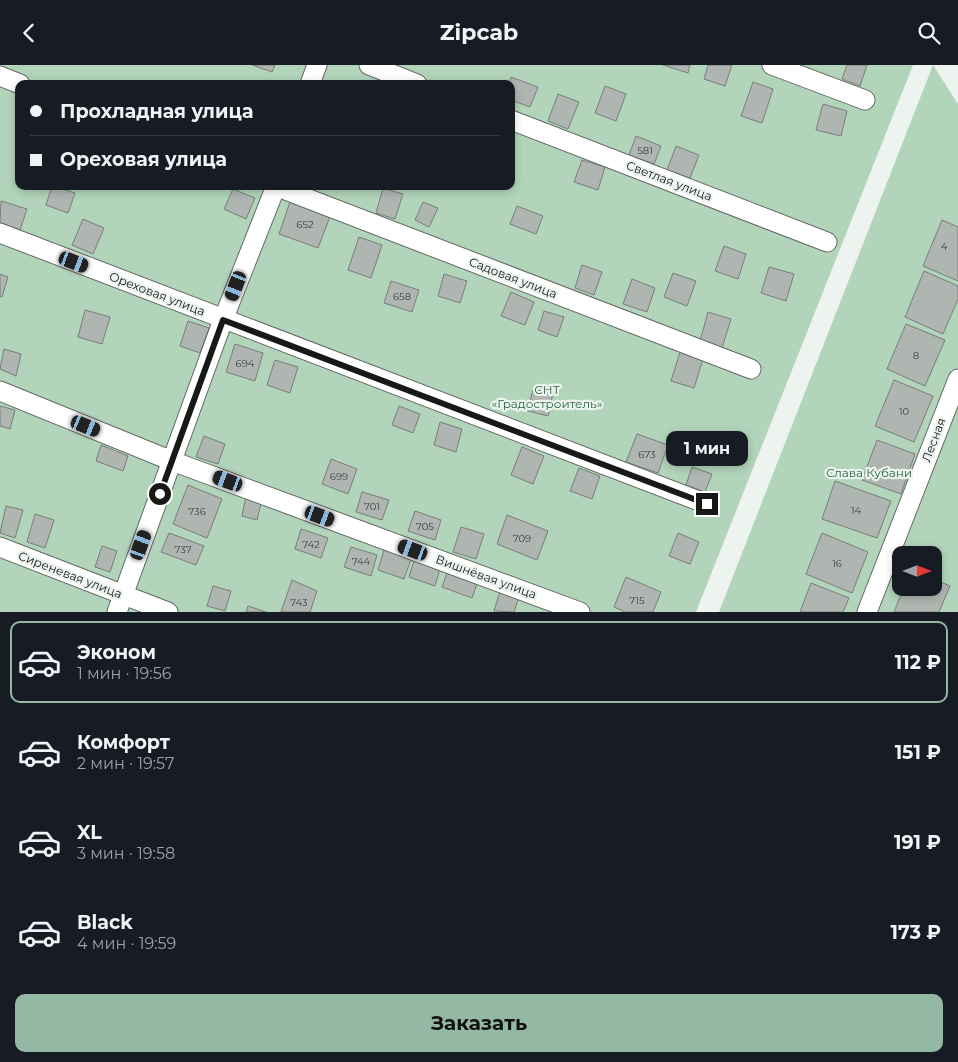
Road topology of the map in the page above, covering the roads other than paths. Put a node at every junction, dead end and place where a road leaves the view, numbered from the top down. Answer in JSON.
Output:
{"nodes":[{"id":1,"x":317,"y":65,"type":"edge"},
{"id":2,"x":369,"y":65,"type":"edge"},
{"id":3,"x":772,"y":65,"type":"edge"},
{"id":4,"x":0,"y":76,"type":"edge"},
{"id":5,"x":311,"y":80,"type":"edge"},
{"id":6,"x":407,"y":80,"type":"edge"},
{"id":7,"x":15,"y":82,"type":"edge"},
{"id":8,"x":865,"y":100,"type":"dead end"},
{"id":9,"x":515,"y":122,"type":"edge"},
{"id":10,"x":273,"y":190,"type":"edge"},
{"id":11,"x":285,"y":190,"type":"edge"},
{"id":12,"x":0,"y":233,"type":"edge"},
{"id":13,"x":827,"y":242,"type":"dead end"},
{"id":14,"x":223,"y":320,"type":"junction"},
{"id":15,"x":751,"y":369,"type":"dead end"},
{"id":16,"x":958,"y":379,"type":"edge"},
{"id":17,"x":0,"y":391,"type":"edge"},
{"id":18,"x":172,"y":461,"type":"junction"},
{"id":19,"x":707,"y":504,"type":"dead end"},
{"id":20,"x":0,"y":547,"type":"edge"},
{"id":21,"x":120,"y":604,"type":"edge"},
{"id":22,"x":168,"y":612,"type":"edge"},
{"id":23,"x":580,"y":612,"type":"edge"},
{"id":24,"x":867,"y":612,"type":"edge"}],
"edges":[{"from":1,"to":5,"type":"street"},
{"from":2,"to":6,"type":"street"},
{"from":3,"to":8,"type":"street"},
{"from":4,"to":7,"type":"street"},
{"from":9,"to":13,"type":"street","name":"Светлая улица"},
{"from":10,"to":14,"type":"street"},
{"from":11,"to":15,"type":"street","name":"Садовая улица"},
{"from":12,"to":14,"type":"street","name":"Ореховая улица"},
{"from":14,"to":18,"type":"street"},
{"from":14,"to":19,"type":"street","name":"Ореховая улица"},
{"from":16,"to":24,"type":"street","name":"Лесная"},
{"from":17,"to":18,"type":"street","name":"Вишнёвая улица"},
{"from":18,"to":21,"type":"street"},
{"from":18,"to":23,"type":"street","name":"Вишнёвая улица"},
{"from":20,"to":21,"type":"street","name":"Сиреневая улица"},
{"from":21,"to":22,"type":"street","name":"Сиреневая улица"}]}
